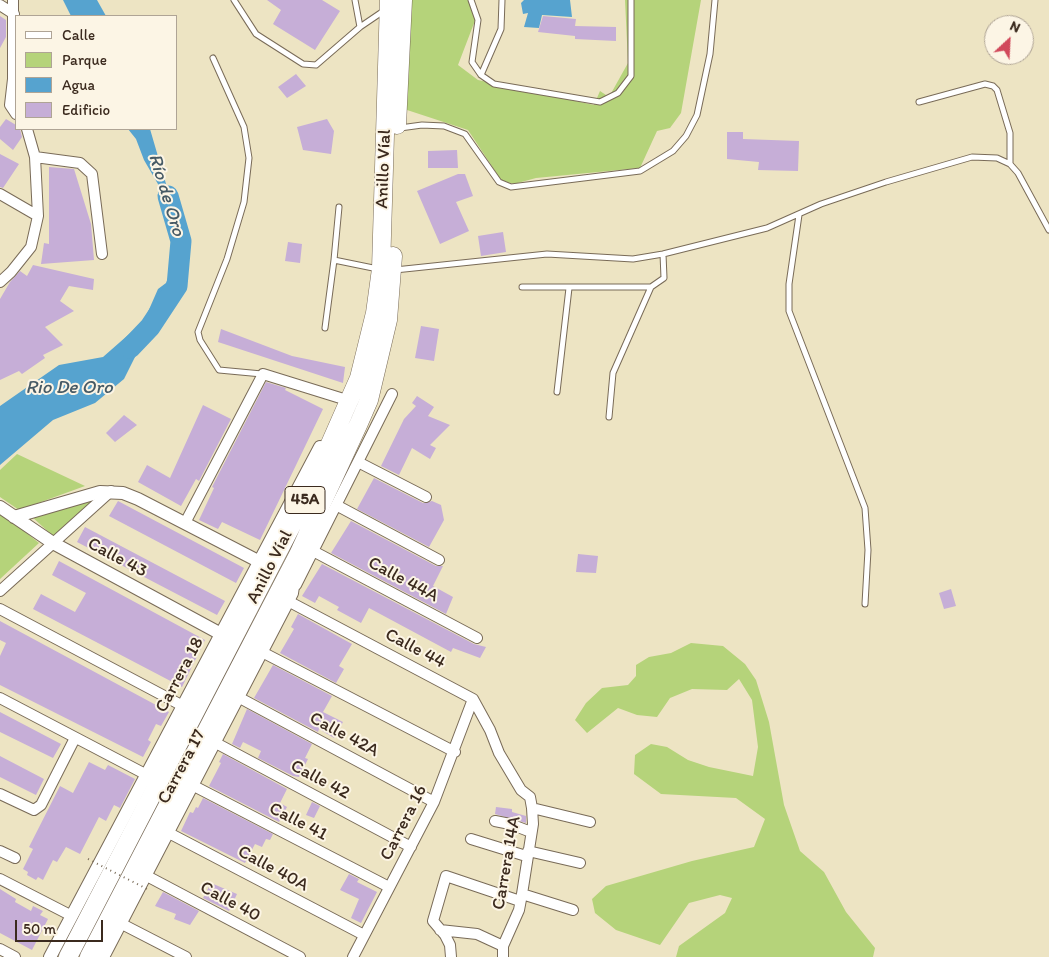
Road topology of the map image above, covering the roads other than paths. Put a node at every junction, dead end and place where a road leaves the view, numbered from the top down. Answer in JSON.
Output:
{"nodes":[{"id":1,"x":13,"y":0,"type":"edge"},
{"id":2,"x":234,"y":0,"type":"edge"},
{"id":3,"x":355,"y":0,"type":"edge"},
{"id":4,"x":472,"y":0,"type":"edge"},
{"id":5,"x":502,"y":0,"type":"edge"},
{"id":6,"x":631,"y":0,"type":"edge"},
{"id":7,"x":715,"y":0,"type":"edge"},
{"id":8,"x":393,"y":3,"type":"edge"},
{"id":9,"x":0,"y":5,"type":"edge"},
{"id":10,"x":14,"y":14,"type":"junction"},
{"id":11,"x":360,"y":27,"type":"junction"},
{"id":12,"x":213,"y":58,"type":"dead end"},
{"id":13,"x":481,"y":75,"type":"junction"},
{"id":14,"x":0,"y":99,"type":"edge"},
{"id":15,"x":919,"y":102,"type":"dead end"},
{"id":16,"x":13,"y":109,"type":"edge"},
{"id":17,"x":397,"y":128,"type":"junction"},
{"id":18,"x":26,"y":130,"type":"edge"},
{"id":19,"x":35,"y":157,"type":"junction"},
{"id":20,"x":1010,"y":164,"type":"junction"},
{"id":21,"x":0,"y":194,"type":"edge"},
{"id":22,"x":339,"y":207,"type":"dead end"},
{"id":23,"x":799,"y":215,"type":"junction"},
{"id":24,"x":38,"y":216,"type":"junction"},
{"id":25,"x":1049,"y":230,"type":"edge"},
{"id":26,"x":102,"y":254,"type":"dead end"},
{"id":27,"x":663,"y":254,"type":"junction"},
{"id":28,"x":334,"y":260,"type":"junction"},
{"id":29,"x":387,"y":270,"type":"junction"},
{"id":30,"x":0,"y":282,"type":"edge"},
{"id":31,"x":522,"y":287,"type":"dead end"},
{"id":32,"x":650,"y":287,"type":"junction"},
{"id":33,"x":569,"y":288,"type":"junction"},
{"id":34,"x":325,"y":328,"type":"dead end"},
{"id":35,"x":263,"y":374,"type":"junction"},
{"id":36,"x":557,"y":392,"type":"dead end"},
{"id":37,"x":392,"y":394,"type":"dead end"},
{"id":38,"x":348,"y":407,"type":"junction"},
{"id":39,"x":609,"y":416,"type":"dead end"},
{"id":40,"x":358,"y":462,"type":"junction"},
{"id":41,"x":111,"y":491,"type":"junction"},
{"id":42,"x":426,"y":496,"type":"dead end"},
{"id":43,"x":336,"y":505,"type":"junction"},
{"id":44,"x":0,"y":507,"type":"edge"},
{"id":45,"x":14,"y":517,"type":"junction"},
{"id":46,"x":185,"y":523,"type":"junction"},
{"id":47,"x":53,"y":543,"type":"junction"},
{"id":48,"x":306,"y":553,"type":"junction"},
{"id":49,"x":439,"y":560,"type":"dead end"},
{"id":50,"x":260,"y":562,"type":"junction"},
{"id":51,"x":0,"y":591,"type":"edge"},
{"id":52,"x":290,"y":597,"type":"junction"},
{"id":53,"x":864,"y":604,"type":"dead end"},
{"id":54,"x":0,"y":609,"type":"edge"},
{"id":55,"x":221,"y":634,"type":"junction"},
{"id":56,"x":476,"y":638,"type":"dead end"},
{"id":57,"x":262,"y":652,"type":"junction"},
{"id":58,"x":238,"y":697,"type":"junction"},
{"id":59,"x":0,"y":698,"type":"edge"},
{"id":60,"x":474,"y":699,"type":"junction"},
{"id":61,"x":183,"y":706,"type":"junction"},
{"id":62,"x":76,"y":738,"type":"junction"},
{"id":63,"x":214,"y":742,"type":"junction"},
{"id":64,"x":455,"y":752,"type":"junction"},
{"id":65,"x":147,"y":775,"type":"junction"},
{"id":66,"x":192,"y":785,"type":"junction"},
{"id":67,"x":0,"y":794,"type":"edge"},
{"id":68,"x":434,"y":802,"type":"junction"},
{"id":69,"x":532,"y":808,"type":"junction"},
{"id":70,"x":495,"y":821,"type":"dead end"},
{"id":71,"x":590,"y":822,"type":"dead end"},
{"id":72,"x":167,"y":832,"type":"junction"},
{"id":73,"x":531,"y":832,"type":"junction"},
{"id":74,"x":471,"y":839,"type":"dead end"},
{"id":75,"x":411,"y":847,"type":"junction"},
{"id":76,"x":0,"y":851,"type":"edge"},
{"id":77,"x":527,"y":853,"type":"junction"},
{"id":78,"x":15,"y":858,"type":"dead end"},
{"id":79,"x":580,"y":862,"type":"dead end"},
{"id":80,"x":145,"y":875,"type":"junction"},
{"id":81,"x":0,"y":879,"type":"edge"},
{"id":82,"x":389,"y":887,"type":"junction"},
{"id":83,"x":521,"y":897,"type":"junction"},
{"id":84,"x":573,"y":910,"type":"dead end"},
{"id":85,"x":72,"y":916,"type":"junction"},
{"id":86,"x":120,"y":923,"type":"junction"},
{"id":87,"x":440,"y":930,"type":"junction"},
{"id":88,"x":364,"y":935,"type":"junction"},
{"id":89,"x":0,"y":949,"type":"edge"},
{"id":90,"x":503,"y":952,"type":"edge"},
{"id":91,"x":15,"y":957,"type":"edge"},
{"id":92,"x":50,"y":957,"type":"edge"},
{"id":93,"x":68,"y":957,"type":"edge"},
{"id":94,"x":90,"y":957,"type":"edge"},
{"id":95,"x":103,"y":957,"type":"edge"},
{"id":96,"x":186,"y":957,"type":"edge"},
{"id":97,"x":300,"y":957,"type":"edge"},
{"id":98,"x":353,"y":957,"type":"edge"},
{"id":99,"x":452,"y":957,"type":"edge"}],
"edges":[{"from":1,"to":10,"type":"street"},
{"from":2,"to":11,"type":"lane"},
{"from":3,"to":11,"type":"lane"},
{"from":4,"to":13,"type":"lane"},
{"from":5,"to":13,"type":"lane"},
{"from":6,"to":13,"type":"lane"},
{"from":7,"to":17,"type":"lane"},
{"from":8,"to":11,"type":"lane"},
{"from":8,"to":17,"type":"highway","name":"Anillo Víal","number":"45A"},
{"from":8,"to":29,"type":"highway","name":"Anillo Víal","number":"45A"},
{"from":9,"to":10,"type":"street"},
{"from":10,"to":16,"type":"street"},
{"from":12,"to":35,"type":"lane"},
{"from":14,"to":16,"type":"street"},
{"from":15,"to":20,"type":"lane"},
{"from":17,"to":29,"type":"highway","name":"Anillo Víal","number":"45A"},
{"from":18,"to":19,"type":"street"},
{"from":19,"to":24,"type":"street"},
{"from":19,"to":26,"type":"street"},
{"from":20,"to":23,"type":"lane"},
{"from":20,"to":25,"type":"lane"},
{"from":21,"to":24,"type":"street"},
{"from":22,"to":28,"type":"lane"},
{"from":23,"to":27,"type":"lane"},
{"from":23,"to":53,"type":"lane"},
{"from":24,"to":30,"type":"street"},
{"from":27,"to":29,"type":"lane"},
{"from":27,"to":32,"type":"lane"},
{"from":28,"to":29,"type":"lane"},
{"from":28,"to":34,"type":"lane"},
{"from":29,"to":38,"type":"highway","name":"Anillo Víal","number":"45A"},
{"from":29,"to":48,"type":"highway","name":"Anillo Víal","number":"45A"},
{"from":31,"to":33,"type":"lane"},
{"from":32,"to":33,"type":"lane"},
{"from":32,"to":39,"type":"lane"},
{"from":33,"to":36,"type":"lane"},
{"from":35,"to":38,"type":"street"},
{"from":35,"to":46,"type":"street"},
{"from":37,"to":40,"type":"street","name":"Carrera 17"},
{"from":38,"to":50,"type":"street","name":"Carrera 18"},
{"from":38,"to":93,"type":"highway","name":"Anillo Víal","number":"45A"},
{"from":40,"to":42,"type":"street"},
{"from":40,"to":43,"type":"street","name":"Carrera 17"},
{"from":41,"to":45,"type":"street"},
{"from":41,"to":46,"type":"street"},
{"from":41,"to":47,"type":"street"},
{"from":43,"to":48,"type":"street","name":"Carrera 17"},
{"from":43,"to":49,"type":"street"},
{"from":44,"to":45,"type":"street","name":"Calle 43"},
{"from":45,"to":47,"type":"street","name":"Calle 43"},
{"from":46,"to":50,"type":"street"},
{"from":47,"to":51,"type":"street"},
{"from":47,"to":55,"type":"street","name":"Calle 43"},
{"from":48,"to":52,"type":"street","name":"Carrera 17"},
{"from":48,"to":56,"type":"street","name":"Calle 44A"},
{"from":48,"to":94,"type":"highway","name":"Anillo Víal","number":"45A"},
{"from":50,"to":55,"type":"street","name":"Carrera 18"},
{"from":52,"to":57,"type":"street","name":"Carrera 17"},
{"from":52,"to":60,"type":"street","name":"Calle 44"},
{"from":54,"to":61,"type":"street"},
{"from":55,"to":61,"type":"street","name":"Carrera 18"},
{"from":57,"to":58,"type":"street","name":"Carrera 17"},
{"from":57,"to":64,"type":"street"},
{"from":58,"to":63,"type":"street","name":"Carrera 17"},
{"from":58,"to":68,"type":"street","name":"Calle 42A"},
{"from":59,"to":62,"type":"street"},
{"from":60,"to":64,"type":"street","name":"Carrera 16"},
{"from":60,"to":69,"type":"street","name":"Carrera 14A"},
{"from":61,"to":65,"type":"street","name":"Carrera 18"},
{"from":62,"to":65,"type":"street"},
{"from":62,"to":67,"type":"street"},
{"from":63,"to":66,"type":"street","name":"Carrera 17"},
{"from":63,"to":75,"type":"street","name":"Calle 42"},
{"from":64,"to":68,"type":"street","name":"Carrera 16"},
{"from":65,"to":85,"type":"street","name":"Carrera 18"},
{"from":66,"to":72,"type":"street","name":"Carrera 17"},
{"from":66,"to":82,"type":"street","name":"Calle 41"},
{"from":68,"to":75,"type":"street","name":"Carrera 16"},
{"from":69,"to":71,"type":"street"},
{"from":69,"to":73,"type":"street","name":"Carrera 14A"},
{"from":70,"to":73,"type":"street"},
{"from":72,"to":80,"type":"street","name":"Carrera 17"},
{"from":72,"to":88,"type":"street","name":"Calle 40A"},
{"from":73,"to":77,"type":"street","name":"Carrera 14A"},
{"from":74,"to":77,"type":"street"},
{"from":75,"to":82,"type":"street","name":"Carrera 16"},
{"from":76,"to":78,"type":"street"},
{"from":77,"to":79,"type":"street"},
{"from":77,"to":83,"type":"street","name":"Carrera 14A"},
{"from":80,"to":86,"type":"street","name":"Carrera 17"},
{"from":80,"to":97,"type":"street","name":"Calle 40"},
{"from":81,"to":85,"type":"street"},
{"from":82,"to":88,"type":"street","name":"Carrera 16"},
{"from":83,"to":84,"type":"street"},
{"from":83,"to":87,"type":"street"},
{"from":83,"to":90,"type":"street","name":"Carrera 14A"},
{"from":85,"to":92,"type":"street","name":"Carrera 18"},
{"from":86,"to":95,"type":"street","name":"Carrera 17"},
{"from":86,"to":96,"type":"street"},
{"from":87,"to":90,"type":"street"},
{"from":87,"to":99,"type":"street"},
{"from":88,"to":98,"type":"street","name":"Carrera 16"},
{"from":89,"to":91,"type":"street"}]}
